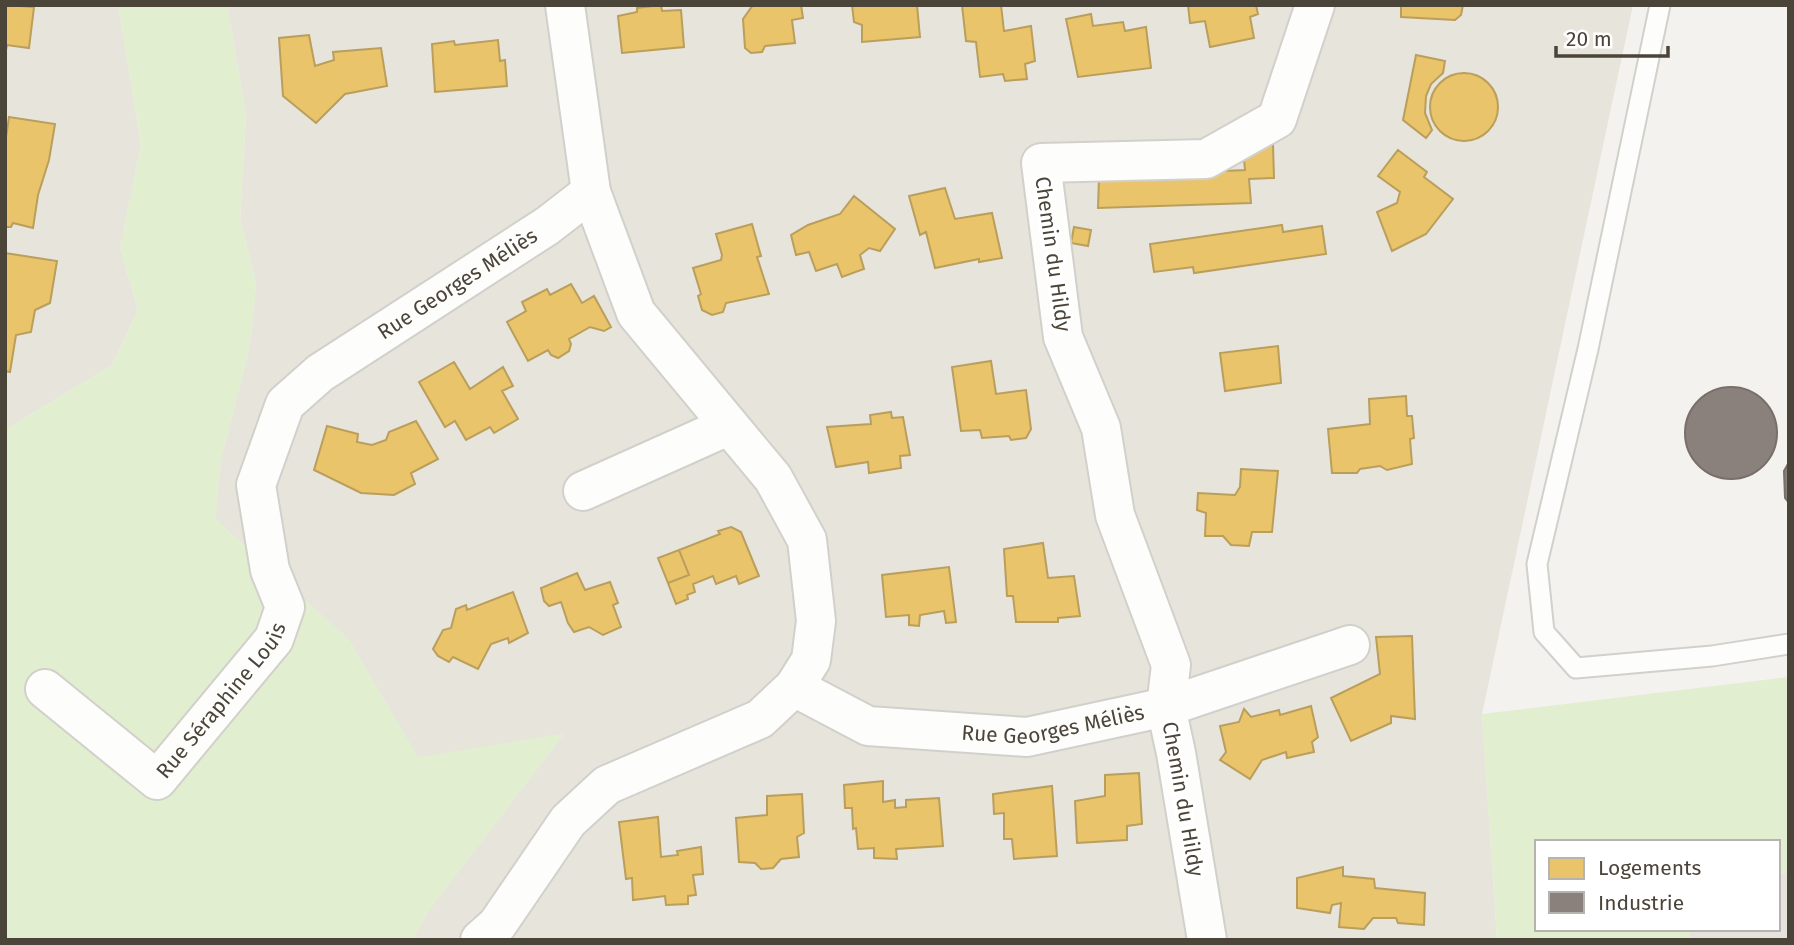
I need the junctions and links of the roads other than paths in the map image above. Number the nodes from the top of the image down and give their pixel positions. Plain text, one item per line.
1 (565, 5) edge
2 (1315, 5) edge
3 (1660, 5) edge
4 (591, 192) junction
5 (320, 373) joint
6 (728, 426) junction
7 (583, 491) dead end
8 (1789, 644) edge
9 (1350, 645) dead end
10 (794, 687) junction
11 (45, 689) dead end
12 (1166, 707) junction
13 (480, 940) edge
14 (1207, 940) edge

1 - 4 street
2 - 12 street, Chemin du Hildy
3 - 8 lane
4 - 5 street, Rue Georges Méliès
4 - 6 street
5 - 11 street, Rue Séraphine Louis
6 - 7 street
6 - 10 street
9 - 12 street, Rue Georges Méliès
10 - 12 street, Rue Georges Méliès
10 - 13 street
12 - 14 street, Chemin du Hildy

